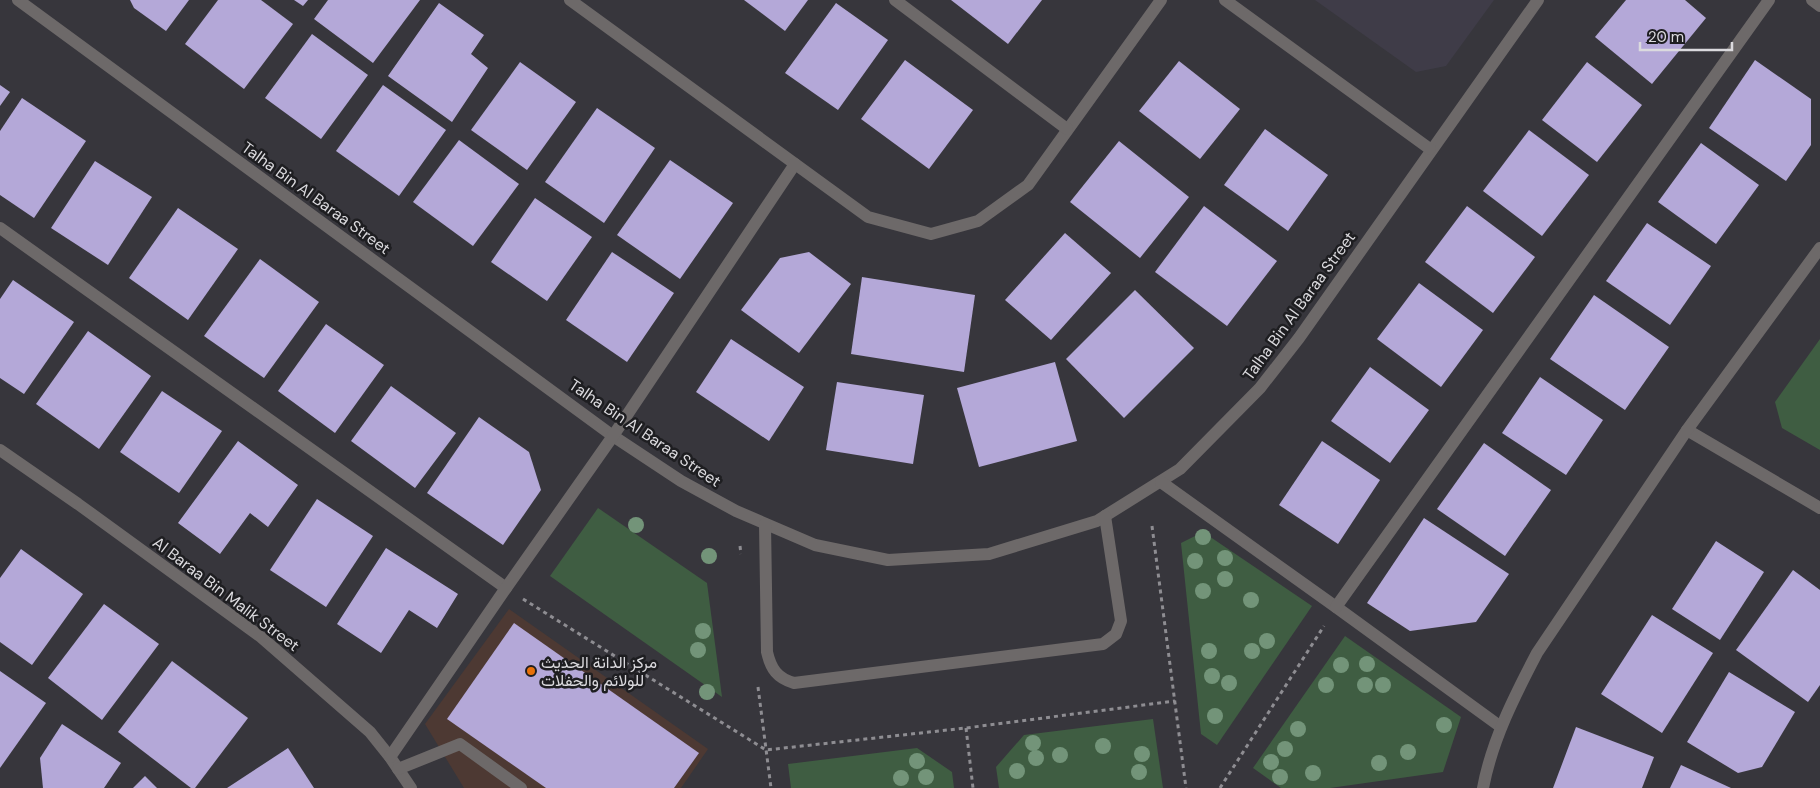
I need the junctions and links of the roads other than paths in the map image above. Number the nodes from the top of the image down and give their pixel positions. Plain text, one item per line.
1 (18, 0) edge
2 (570, 0) edge
3 (895, 0) edge
4 (1161, 0) edge
5 (1225, 0) edge
6 (1538, 0) edge
7 (1769, 0) edge
8 (1812, 0) edge
9 (1820, 6) edge
10 (1067, 129) junction
11 (1430, 150) junction
12 (795, 164) junction
13 (0, 228) edge
14 (1820, 248) edge
15 (1687, 430) junction
16 (613, 436) junction
17 (0, 450) edge
18 (1161, 482) junction
19 (1820, 508) edge
20 (1105, 516) junction
21 (765, 524) junction
22 (506, 588) junction
23 (1336, 607) junction
24 (1501, 727) junction
25 (390, 757) junction
26 (398, 769) junction
27 (411, 788) edge
28 (521, 788) edge
29 (1483, 788) edge

1 - 16 street, Talha Bin Al Baraa Street
2 - 12 street
3 - 10 street
4 - 10 street
5 - 11 street
6 - 11 street, Talha Bin Al Baraa Street
7 - 23 street
8 - 9 street
10 - 12 street
11 - 18 street, Talha Bin Al Baraa Street
12 - 16 street
13 - 22 street
14 - 15 street
15 - 19 street
15 - 24 street
16 - 21 street, Talha Bin Al Baraa Street
16 - 22 street
17 - 25 street, Al Baraa Bin Malik Street
18 - 20 street, Talha Bin Al Baraa Street
18 - 23 street
20 - 21 street, Talha Bin Al Baraa Street
20 - 21 street
22 - 25 street
23 - 24 street
24 - 29 street
25 - 26 street, Al Baraa Bin Malik Street
26 - 27 street, Al Baraa Bin Malik Street
26 - 28 street

